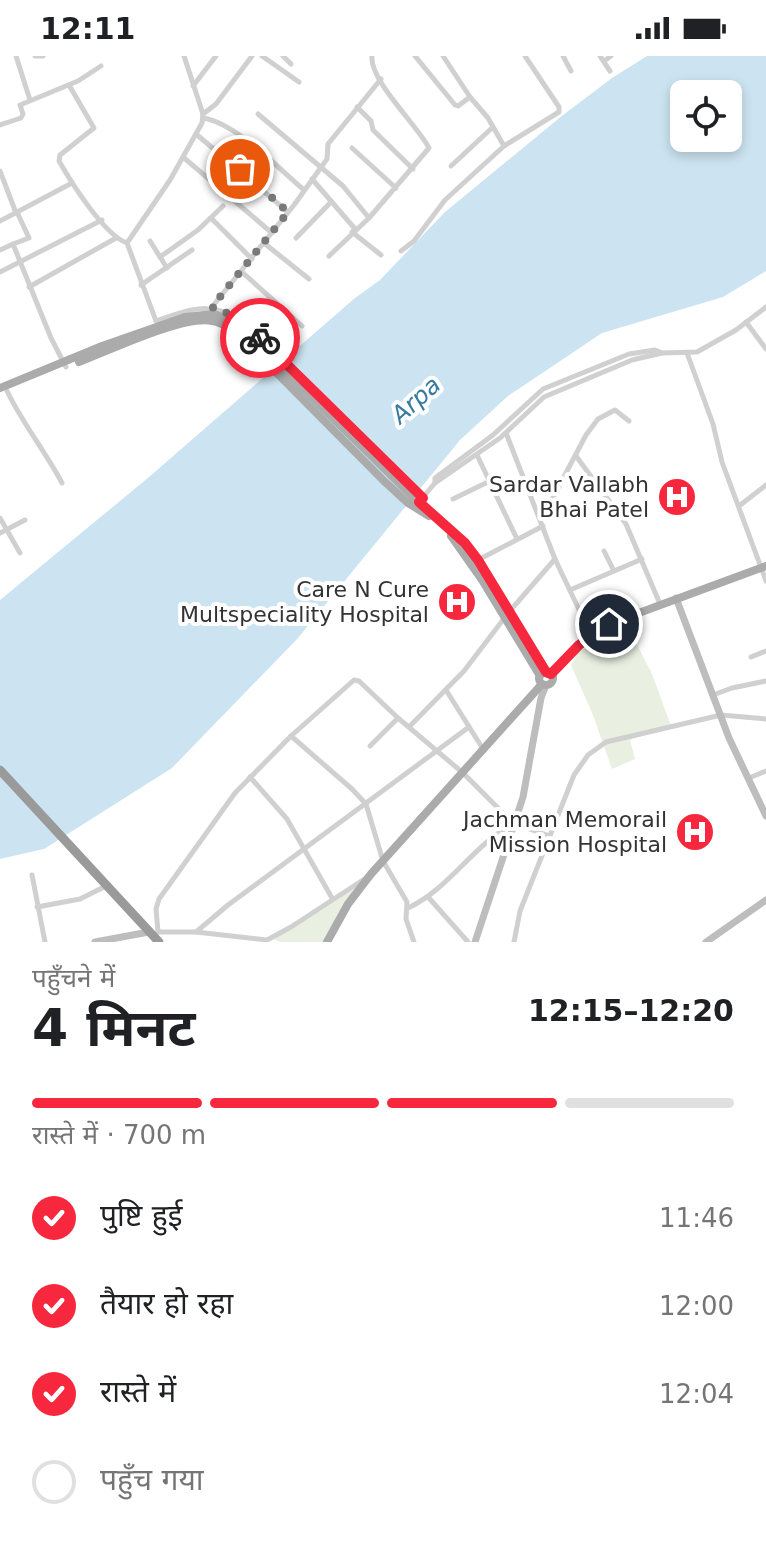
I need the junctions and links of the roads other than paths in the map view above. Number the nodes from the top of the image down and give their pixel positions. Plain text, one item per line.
1 (35, 56) edge
2 (43, 56) edge
3 (184, 56) edge
4 (216, 56) edge
5 (252, 56) edge
6 (262, 56) edge
7 (283, 56) edge
8 (372, 56) edge
9 (415, 56) edge
10 (443, 56) edge
11 (525, 56) edge
12 (563, 56) edge
13 (611, 56) edge
14 (18, 57) edge
15 (602, 59) edge
16 (291, 64) dead end
17 (101, 66) dead end
18 (571, 71) dead end
19 (610, 71) dead end
20 (381, 79) junction
21 (299, 82) dead end
22 (69, 85) junction
23 (193, 86) junction
24 (470, 97) junction
25 (30, 100) junction
26 (357, 107) junction
27 (258, 114) dead end
28 (203, 116) junction
29 (0, 125) edge
30 (493, 127) junction
31 (196, 134) junction
32 (504, 146) junction
33 (352, 148) dead end
34 (183, 157) junction
35 (451, 166) dead end
36 (321, 168) junction
37 (413, 169) junction
38 (0, 171) edge
39 (312, 179) junction
40 (72, 183) junction
41 (396, 188) junction
42 (304, 190) junction
43 (331, 202) junction
44 (223, 206) dead end
45 (17, 212) junction
46 (288, 212) junction
47 (211, 218) junction
48 (369, 218) junction
49 (102, 220) junction
50 (0, 221) edge
51 (354, 231) junction
52 (272, 233) junction
53 (116, 238) junction
54 (296, 238) dead end
55 (150, 241) dead end
56 (264, 243) junction
57 (13, 244) junction
58 (128, 245) junction
59 (0, 250) edge
60 (192, 250) dead end
61 (401, 251) dead end
62 (381, 255) dead end
63 (329, 256) dead end
64 (160, 257) junction
65 (252, 259) junction
66 (21, 262) junction
67 (167, 268) junction
68 (0, 272) edge
69 (242, 272) junction
70 (309, 279) dead end
71 (141, 285) junction
72 (29, 287) junction
73 (212, 307) junction
74 (766, 307) edge
75 (746, 322) junction
76 (158, 326) junction
77 (302, 326) dead end
78 (766, 349) edge
79 (662, 353) junction
80 (687, 353) junction
81 (65, 365) junction
82 (2, 391) edge
83 (629, 421) dead end
84 (506, 433) junction
85 (477, 455) junction
86 (576, 456) junction
87 (490, 481) junction
88 (62, 483) dead end
89 (435, 483) junction
90 (766, 485) edge
91 (453, 499) dead end
92 (416, 500) junction
93 (739, 506) junction
94 (540, 517) junction
95 (0, 518) edge
96 (25, 520) dead end
97 (543, 526) junction
98 (3, 531) edge
99 (517, 539) junction
100 (604, 551) dead end
101 (20, 553) dead end
102 (555, 559) junction
103 (642, 559) junction
104 (478, 560) junction
105 (764, 567) edge
106 (614, 571) junction
107 (766, 581) edge
108 (570, 590) junction
109 (676, 598) junction
110 (660, 604) junction
111 (507, 614) junction
112 (592, 636) junction
113 (766, 651) edge
114 (751, 657) dead end
115 (545, 678) junction
116 (766, 681) edge
117 (446, 690) junction
118 (713, 695) junction
119 (721, 715) junction
120 (398, 718) junction
121 (766, 719) edge
122 (409, 727) junction
123 (469, 727) junction
124 (291, 736) junction
125 (370, 746) dead end
126 (483, 749) junction
127 (438, 751) junction
128 (0, 770) edge
129 (766, 771) edge
130 (463, 773) junction
131 (250, 777) junction
132 (749, 778) junction
133 (366, 804) junction
134 (766, 816) edge
135 (514, 824) junction
136 (550, 836) junction
137 (305, 850) junction
138 (383, 861) junction
139 (371, 874) junction
140 (32, 875) dead end
141 (104, 884) junction
142 (332, 898) junction
143 (429, 898) junction
144 (766, 900) edge
145 (352, 901) junction
146 (37, 907) junction
147 (408, 908) junction
148 (196, 932) junction
149 (155, 935) edge
150 (265, 941) edge
151 (45, 942) edge
152 (95, 942) edge
153 (327, 942) edge
154 (333, 942) edge
155 (414, 942) edge
156 (468, 942) edge
157 (475, 942) edge
158 (514, 942) edge
159 (706, 942) edge

1 - 2 street
3 - 23 street
4 - 23 street
5 - 28 street
6 - 21 street
7 - 16 street
8 - 20 street
9 - 24 street
10 - 24 street
11 - 32 street
12 - 18 street
13 - 15 street
14 - 25 street
15 - 19 street
17 - 22 street
20 - 26 street
20 - 37 street
22 - 25 street
22 - 40 street
23 - 28 street
24 - 30 street
25 - 29 street
26 - 36 street
26 - 37 street
27 - 36 street
28 - 31 street
28 - 42 street
30 - 32 street
30 - 35 street
31 - 34 street
31 - 46 street
32 - 61 street
33 - 41 street
34 - 52 street
34 - 58 street
36 - 39 street
36 - 48 street
37 - 41 street
38 - 45 street
39 - 42 street
39 - 43 street
40 - 45 street
40 - 49 street
41 - 48 street
42 - 46 street
43 - 51 street
43 - 54 street
44 - 47 street
45 - 50 street
45 - 57 street
46 - 52 street
47 - 64 street
47 - 65 street
48 - 51 street
49 - 53 street
49 - 66 street
51 - 62 street
51 - 63 street
52 - 56 street
53 - 58 street
53 - 72 street
55 - 64 street
56 - 65 street
56 - 70 street
57 - 59 street
57 - 66 street
58 - 71 street
60 - 67 street
64 - 67 street
65 - 69 street
66 - 68 street
66 - 72 street
67 - 71 street
69 - 73 street
69 - 77 street
71 - 76 street
72 - 81 street
73 - 76 street
73 - 92 street
74 - 75 street
75 - 78 street
75 - 80 street
76 - 81 main road
76 - 92 main road
79 - 80 street
79 - 84 street
79 - 89 street
80 - 93 street
81 - 82 main road
82 - 88 street
83 - 86 street
84 - 85 street
84 - 94 street
85 - 87 street
85 - 89 street
86 - 94 street
86 - 103 street
87 - 91 street
87 - 99 street
89 - 92 street
90 - 93 street
92 - 104 main road
92 - 111 main road
93 - 105 street
94 - 97 street
95 - 98 street
96 - 98 street
97 - 99 street
97 - 102 street
98 - 101 street
99 - 104 street
100 - 106 street
102 - 108 street
102 - 111 street
103 - 106 street
103 - 110 street
104 - 111 main road
105 - 107 street
105 - 109 main road
106 - 108 street
108 - 112 street
109 - 110 main road
109 - 118 street
110 - 112 main road
111 - 115 main road
111 - 117 street
112 - 115 main road
113 - 114 street
115 - 126 main road
115 - 135 street
116 - 118 street
117 - 122 street
117 - 123 street
118 - 119 street
119 - 121 street
119 - 132 street
119 - 136 street
120 - 122 street
120 - 124 street
120 - 125 street
122 - 127 street
123 - 126 street
123 - 127 street
124 - 131 street
124 - 133 street
126 - 130 main road
127 - 130 street
127 - 133 street
128 - 141 highway
129 - 132 street
130 - 135 street
130 - 138 main road
131 - 137 street
131 - 149 street
132 - 134 street
133 - 137 street
133 - 138 street
135 - 136 street
135 - 143 street
135 - 157 street
136 - 158 street
137 - 142 street
137 - 148 street
138 - 139 main road
138 - 147 street
139 - 142 street
139 - 145 main road
140 - 146 street
141 - 146 street
141 - 149 highway
142 - 150 street
143 - 147 street
143 - 156 street
144 - 159 street
145 - 153 main road
145 - 154 main road
146 - 151 street
147 - 155 street
148 - 149 street
148 - 150 street
149 - 152 street

